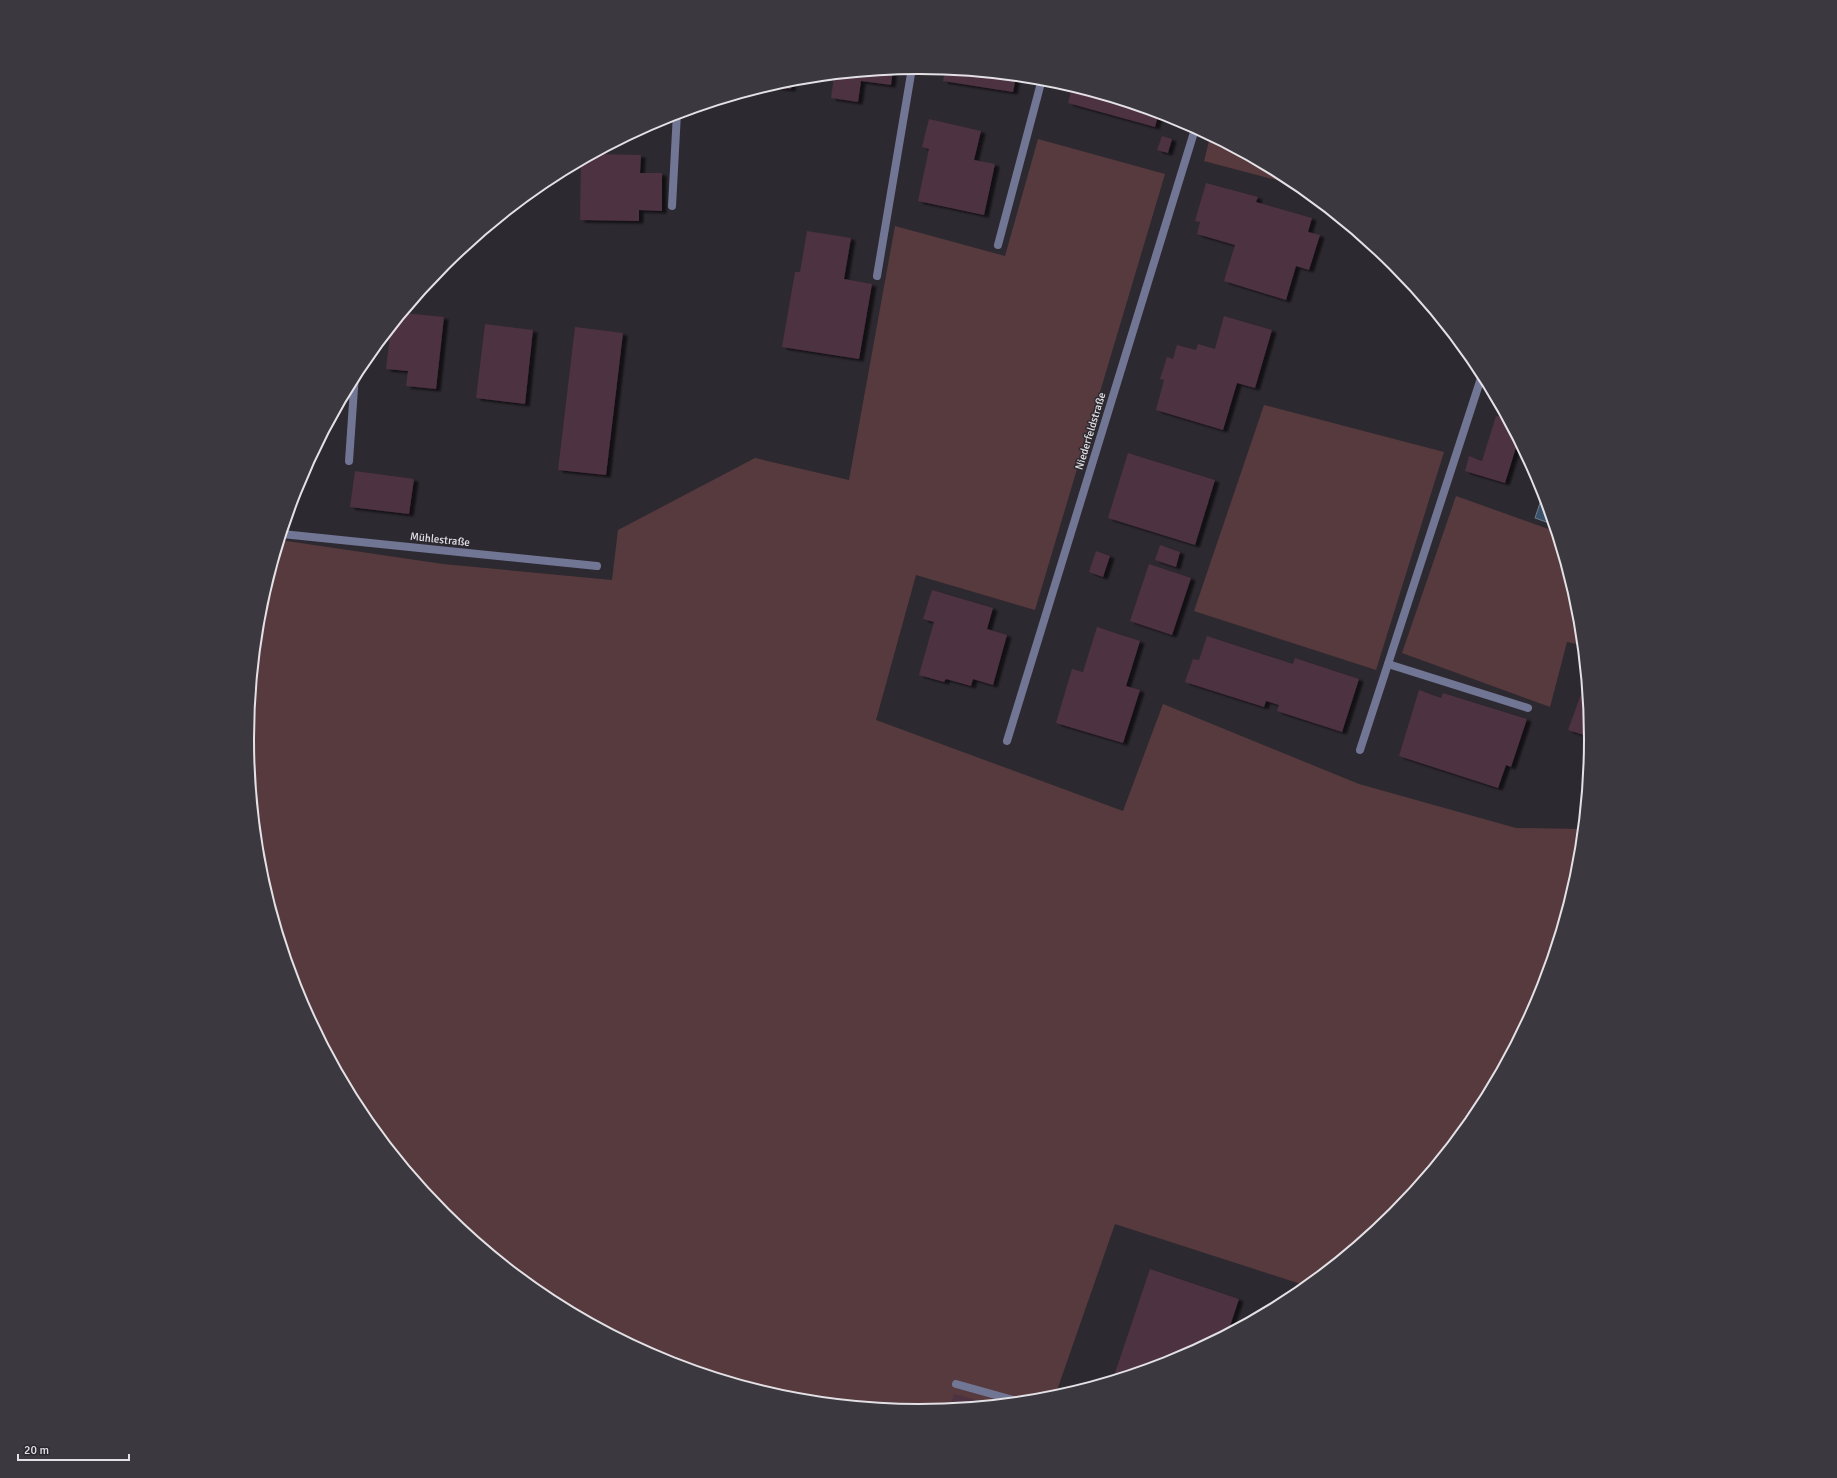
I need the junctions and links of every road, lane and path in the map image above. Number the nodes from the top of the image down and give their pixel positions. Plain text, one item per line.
1 (911, 74) edge
2 (1040, 86) edge
3 (677, 120) edge
4 (1193, 134) edge
5 (672, 206) dead end
6 (998, 246) dead end
7 (877, 276) dead end
8 (1479, 383) edge
9 (354, 389) edge
10 (349, 462) dead end
11 (286, 534) edge
12 (597, 566) dead end
13 (1388, 664) junction
14 (1528, 708) dead end
15 (1007, 741) dead end
16 (1360, 750) dead end
17 (956, 1384) dead end
18 (1006, 1398) edge

1 - 7 street
2 - 6 street
3 - 5 street
4 - 15 street, Niederfeldstraße
8 - 13 street
9 - 10 street
11 - 12 street, Mühlestraße
13 - 14 street
13 - 16 street
17 - 18 street

